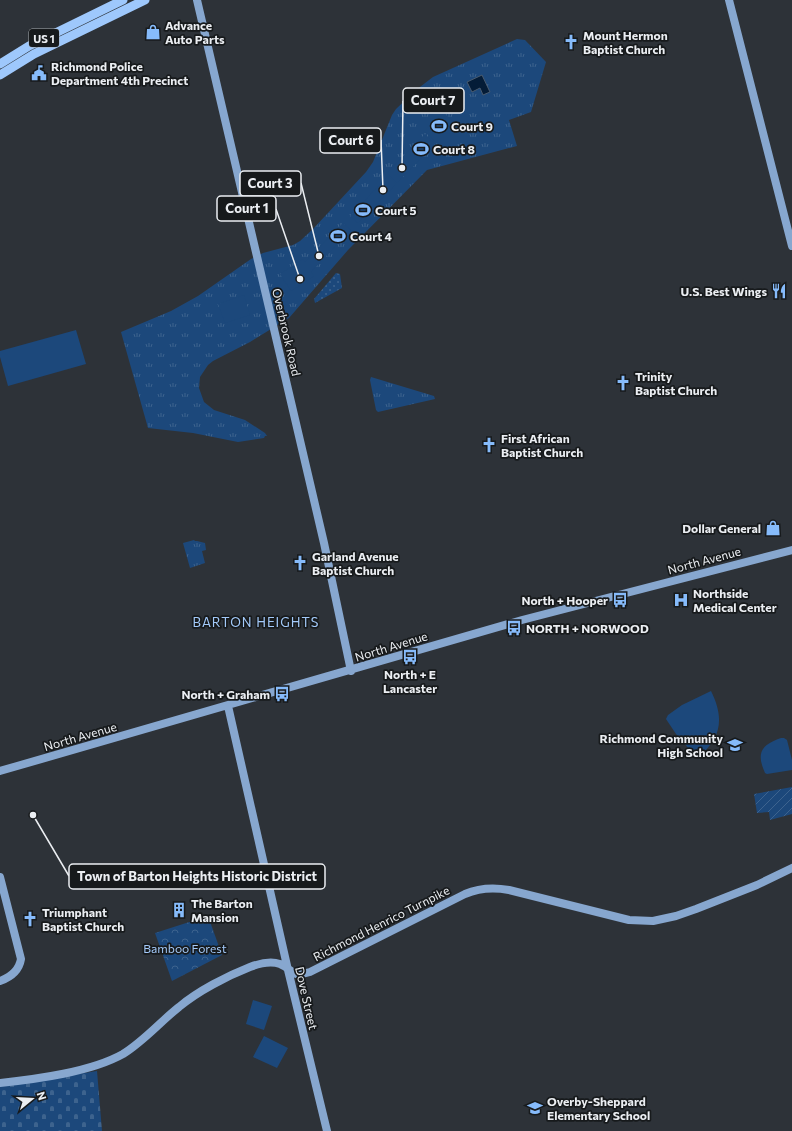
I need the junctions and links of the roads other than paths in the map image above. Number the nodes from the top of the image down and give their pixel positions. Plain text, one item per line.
1 (123, 0) edge
2 (145, 0) edge
3 (197, 0) edge
4 (729, 0) edge
5 (0, 64) edge
6 (0, 75) edge
7 (792, 246) edge
8 (792, 550) edge
9 (351, 671) junction
10 (228, 706) junction
11 (0, 772) edge
12 (792, 868) edge
13 (0, 877) edge
14 (288, 970) junction
15 (0, 981) edge
16 (0, 1083) edge
17 (327, 1131) edge

1 - 5 main road, US 1
2 - 6 main road, US 1
3 - 9 street, Overbrook Road
4 - 7 street
8 - 9 street, North Avenue
9 - 10 street, North Avenue
10 - 11 street, North Avenue
10 - 14 street, Dove Street
12 - 14 street, Richmond Henrico Turnpike
13 - 15 street
14 - 16 street, Richmond Henrico Turnpike
14 - 17 street, Dove Street

